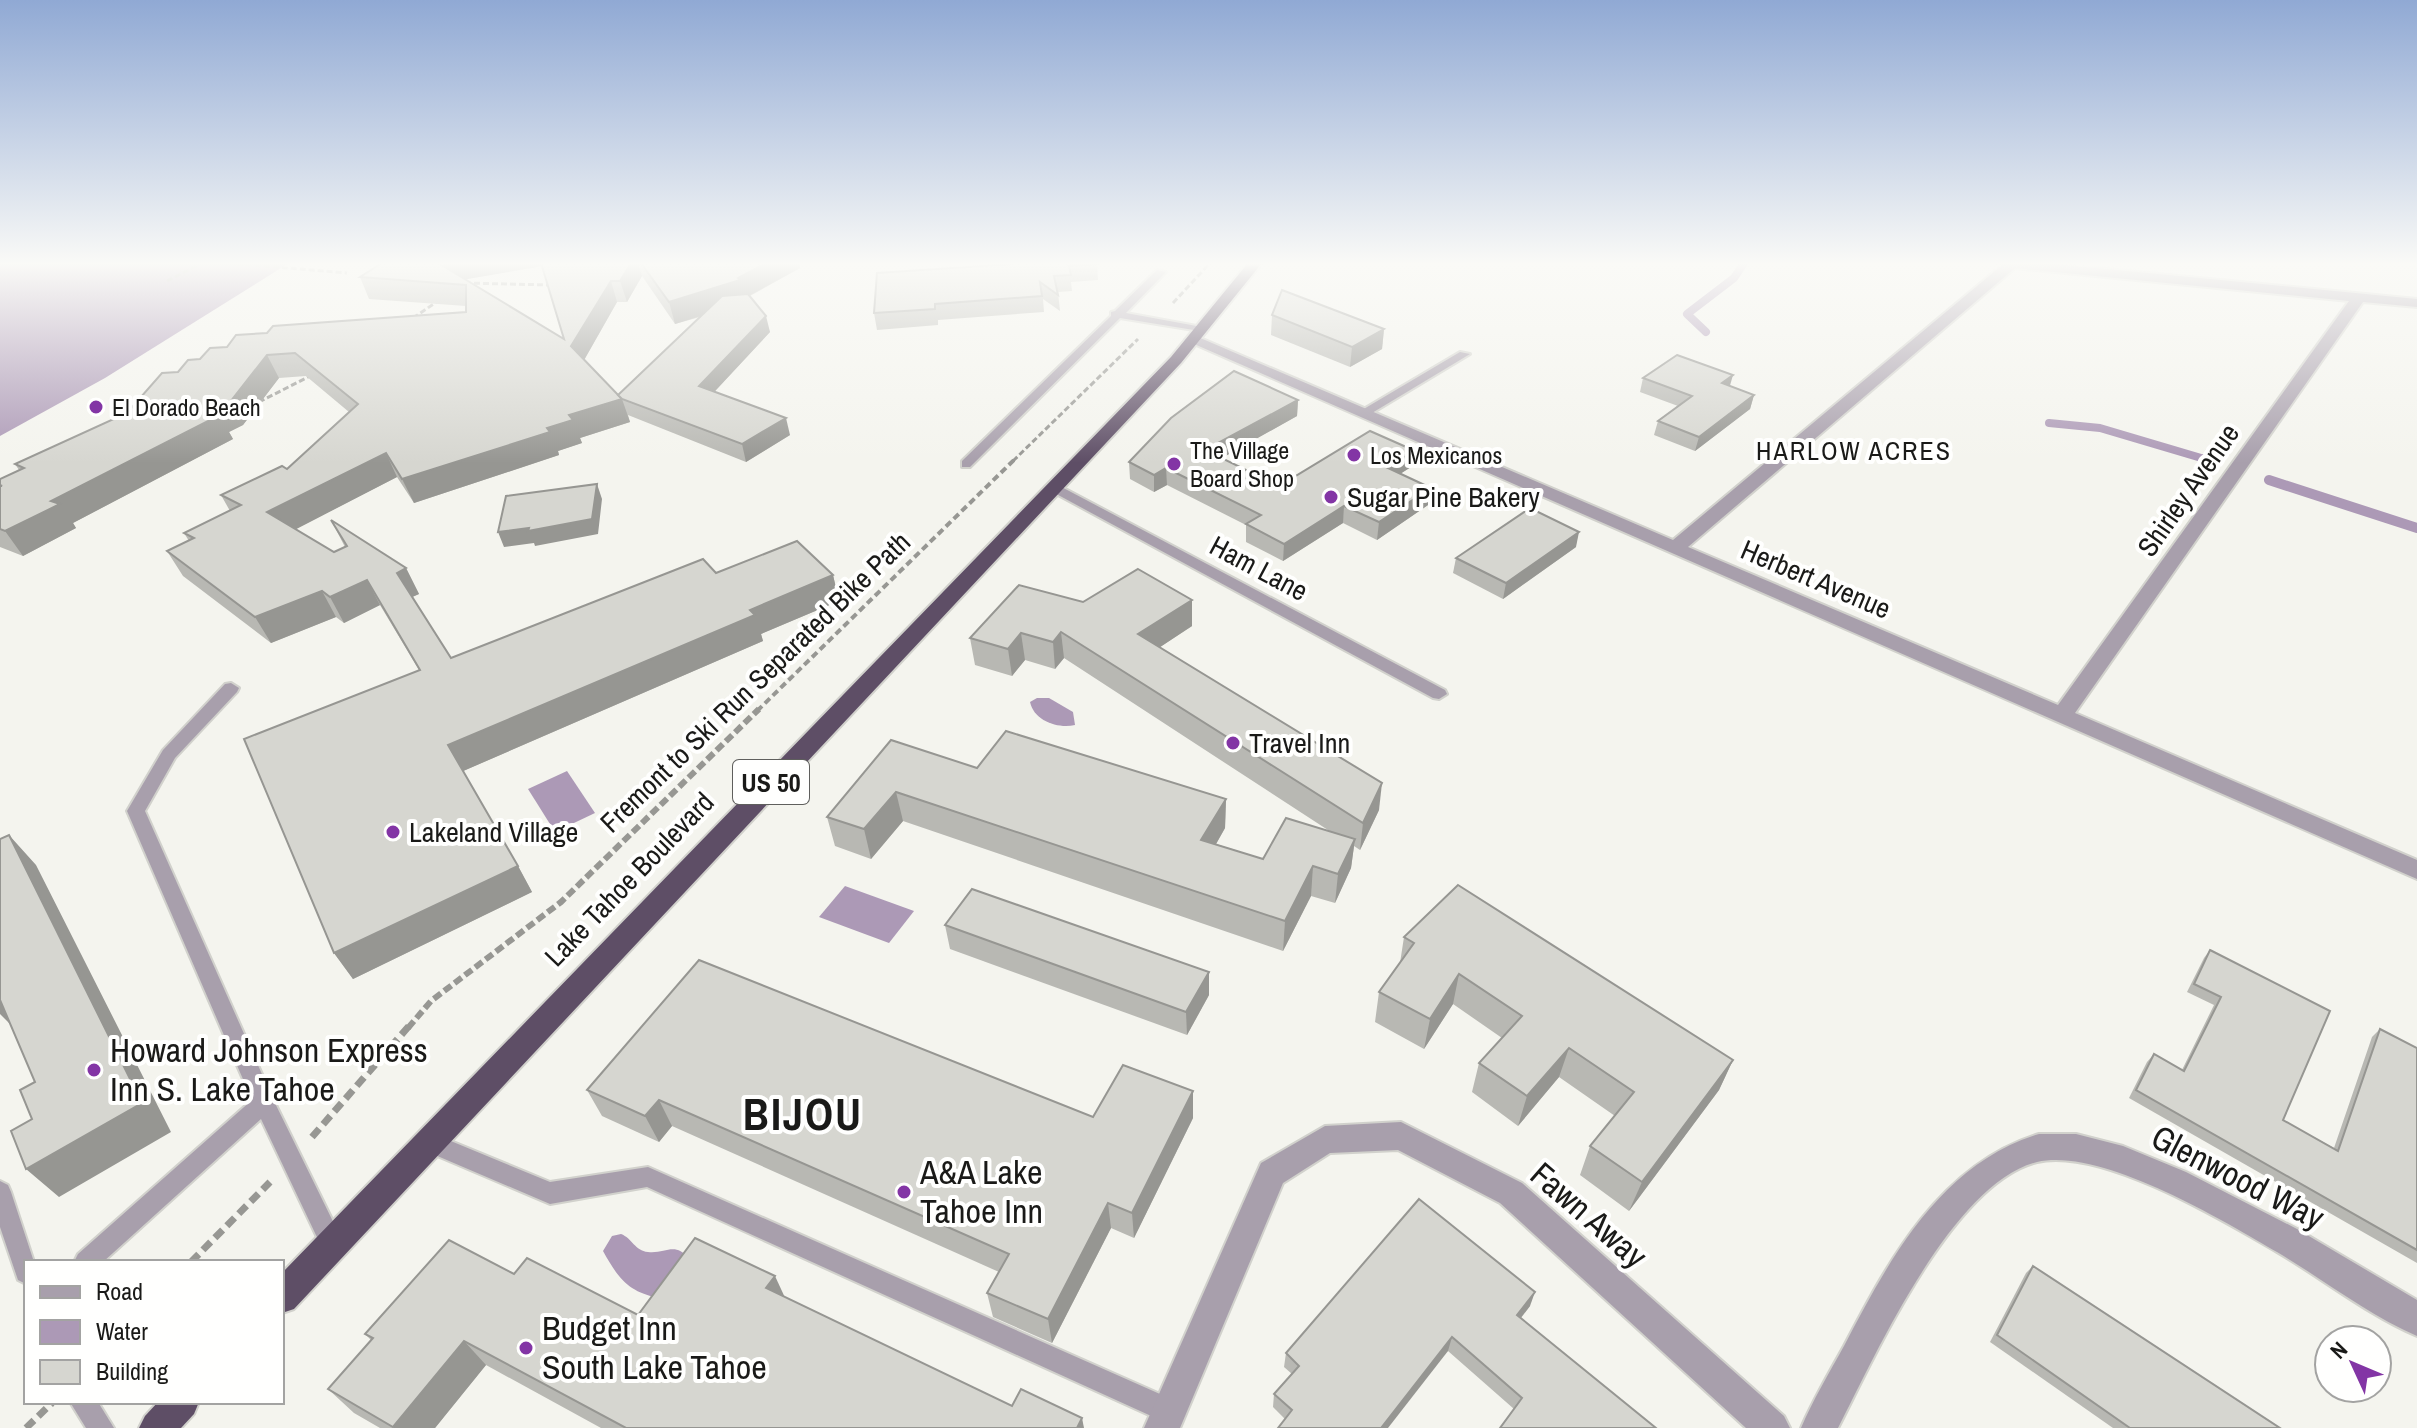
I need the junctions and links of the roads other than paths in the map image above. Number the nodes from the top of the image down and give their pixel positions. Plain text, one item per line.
1 (1099, 330) edge
2 (1182, 330) edge
3 (1202, 330) edge
4 (1934, 330) edge
5 (2336, 330) edge
6 (1198, 335) junction
7 (1464, 354) dead end
8 (1363, 413) junction
9 (966, 464) dead end
10 (1054, 487) junction
11 (1674, 549) junction
12 (231, 688) dead end
13 (1439, 694) dead end
14 (2063, 714) junction
15 (2417, 870) edge
16 (264, 1103) junction
17 (429, 1142) junction
18 (0, 1192) edge
19 (332, 1244) junction
20 (88, 1260) edge
21 (24, 1266) edge
22 (284, 1295) edge
23 (2417, 1319) edge
24 (84, 1404) edge
25 (180, 1404) edge
26 (1166, 1420) edge
27 (101, 1428) edge
28 (157, 1428) edge
29 (1772, 1428) edge
30 (1819, 1428) edge

1 - 9 lane
2 - 6 lane
3 - 6 highway, Lake Tahoe Boulevard / US 50
4 - 11 street
5 - 14 street, Shirley Avenue
6 - 8 street, Herbert Avenue
6 - 10 highway, Lake Tahoe Boulevard / US 50
7 - 8 lane
8 - 11 street, Herbert Avenue
10 - 13 lane, Ham Lane
10 - 17 highway, Lake Tahoe Boulevard / US 50
11 - 14 street, Herbert Avenue
12 - 16 lane
14 - 15 street, Herbert Avenue
16 - 19 lane
16 - 20 lane
17 - 19 highway, Lake Tahoe Boulevard / US 50
17 - 26 lane
18 - 21 lane
19 - 22 highway, Lake Tahoe Boulevard / US 50
23 - 30 street, Glenwood Way
24 - 27 lane
25 - 28 highway
26 - 29 street, Fawn Away

